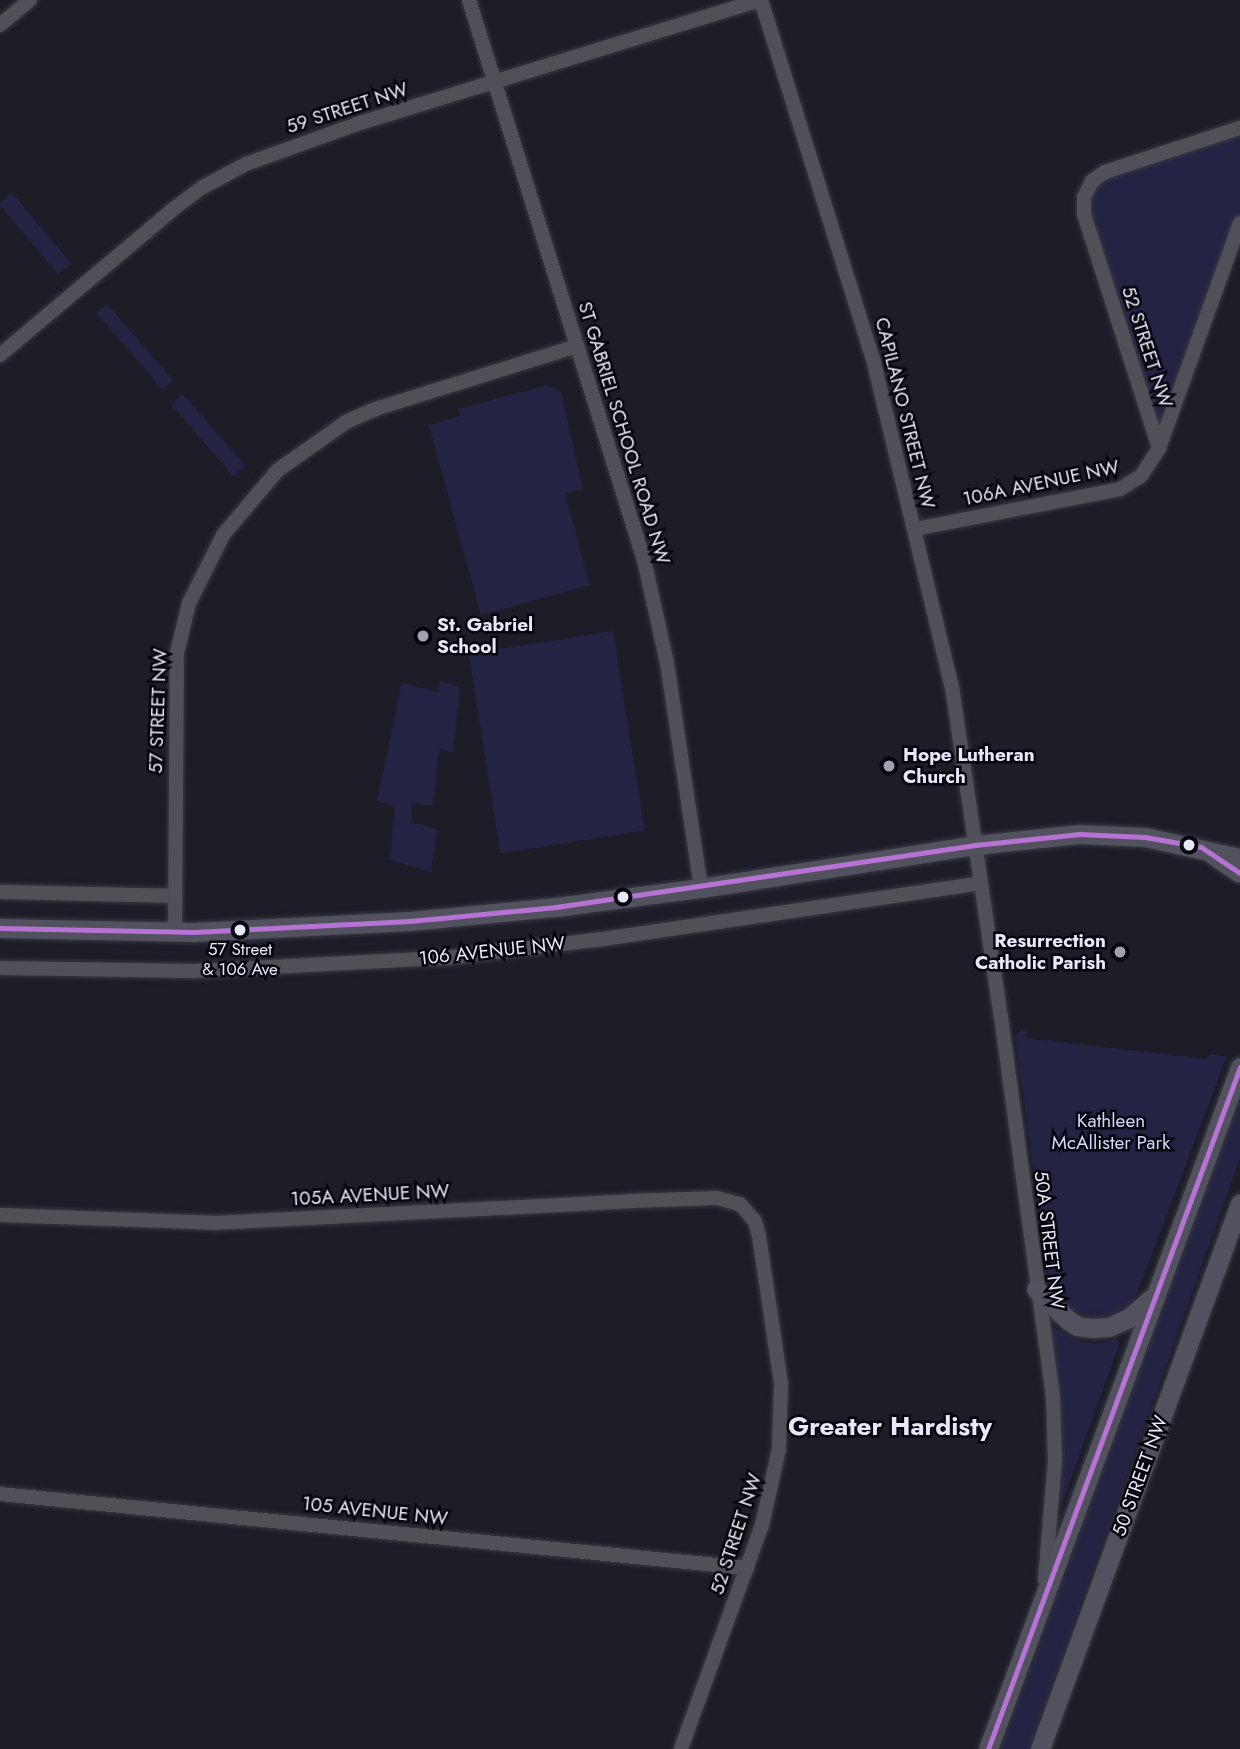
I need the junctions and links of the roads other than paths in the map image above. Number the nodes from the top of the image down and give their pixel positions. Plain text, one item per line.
1 (30, 0) edge
2 (469, 0) edge
3 (761, 0) edge
4 (0, 25) edge
5 (494, 81) junction
6 (1240, 128) edge
7 (1240, 223) edge
8 (577, 346) junction
9 (0, 355) edge
10 (1159, 448) junction
11 (915, 529) junction
12 (975, 845) junction
13 (1201, 847) junction
14 (1240, 858) edge
15 (1240, 873) edge
16 (980, 883) junction
17 (701, 888) junction
18 (0, 892) edge
19 (174, 897) junction
20 (0, 928) edge
21 (175, 932) junction
22 (0, 968) edge
23 (1240, 1067) edge
24 (1240, 1203) edge
25 (740, 1204) joint
26 (0, 1215) edge
27 (1037, 1289) junction
28 (1154, 1296) junction
29 (0, 1494) edge
30 (747, 1568) junction
31 (1043, 1599) junction
32 (681, 1749) edge
33 (988, 1749) edge
34 (1040, 1749) edge

1 - 4 street
2 - 5 street, ST GABRIEL SCHOOL ROAD NW
3 - 5 street, 59 STREET NW
3 - 11 street, CAPILANO STREET NW
5 - 8 street, ST GABRIEL SCHOOL ROAD NW
5 - 9 street, 59 STREET NW
6 - 10 street, 52 STREET NW
7 - 10 street, 52 STREET NW
8 - 17 street, ST GABRIEL SCHOOL ROAD NW
8 - 19 street, 57 STREET NW
10 - 11 street, 106A AVENUE NW
11 - 12 street, CAPILANO STREET NW
12 - 13 main road, 106 AVENUE NW
12 - 16 street, 50A STREET NW
12 - 17 main road, 106 AVENUE NW
13 - 14 main road, 106 AVENUE NW
13 - 15 main road
16 - 22 street, 106 AVENUE NW
16 - 27 street, 50A STREET NW
17 - 21 main road, 106 AVENUE NW
18 - 19 street
19 - 21 street, 57 STREET NW
20 - 21 main road, 106 AVENUE NW
23 - 28 main road
24 - 34 main road, 50 STREET NW
25 - 26 street, 105A AVENUE NW
25 - 30 street, 52 STREET NW
27 - 28 main road
27 - 31 street, 50A STREET NW
28 - 31 main road
29 - 30 street, 105 AVENUE NW
30 - 32 street, 52 STREET NW
31 - 33 main road

